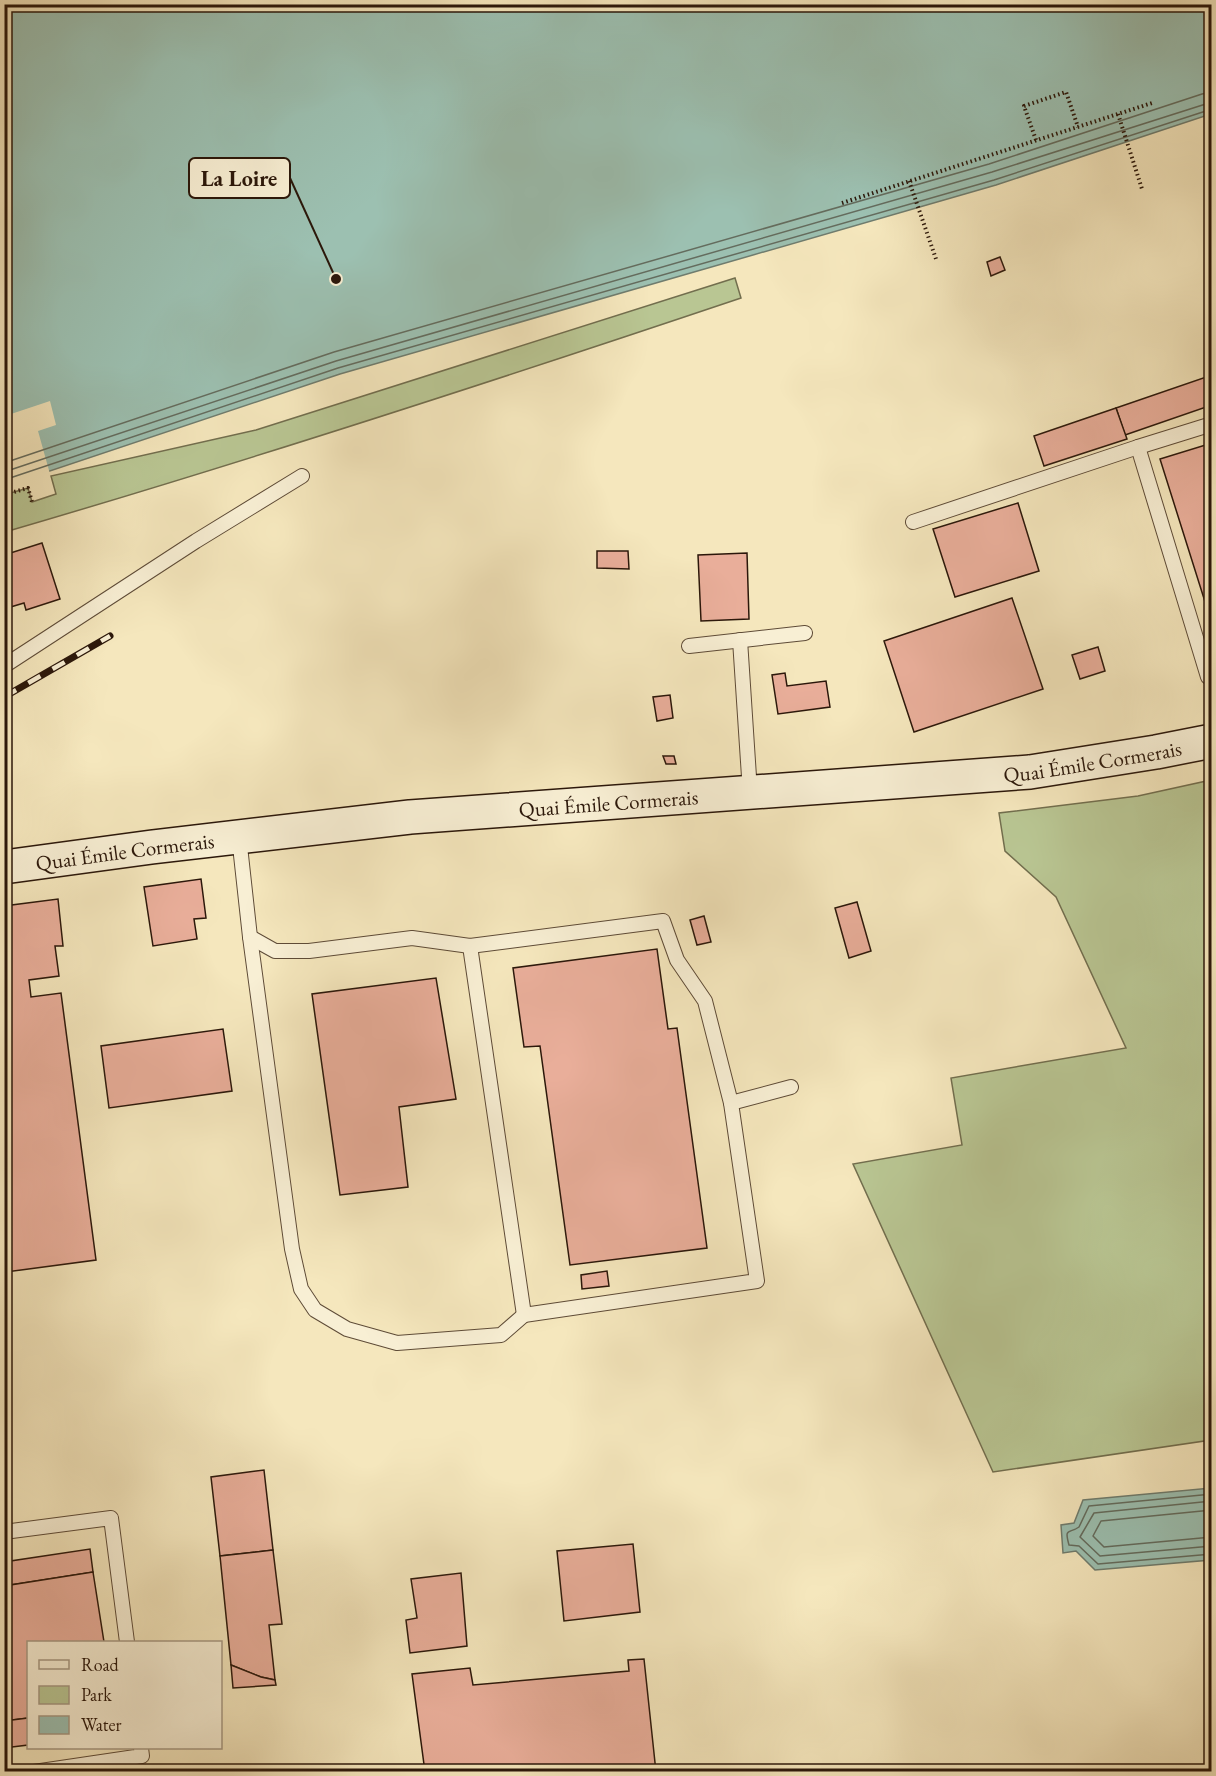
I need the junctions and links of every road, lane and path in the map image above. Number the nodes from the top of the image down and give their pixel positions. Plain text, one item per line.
1 (1152, 103) dead end
2 (1118, 114) junction
3 (1078, 127) junction
4 (1036, 140) junction
5 (909, 181) junction
6 (1142, 189) dead end
7 (842, 202) dead end
8 (936, 259) dead end
9 (1212, 424) edge
10 (1138, 447) junction
11 (302, 476) dead end
12 (4, 484) edge
13 (32, 502) dead end
14 (913, 522) dead end
15 (805, 633) dead end
16 (740, 640) junction
17 (689, 646) dead end
18 (4, 666) edge
19 (1212, 676) edge
20 (1212, 741) edge
21 (750, 792) junction
22 (238, 837) junction
23 (4, 867) edge
24 (250, 938) junction
25 (470, 946) junction
26 (791, 1087) dead end
27 (731, 1103) junction
28 (524, 1315) junction
29 (4, 1532) edge
30 (127, 1641) edge
31 (141, 1749) edge
32 (34, 1772) edge

1 - 2 path
2 - 3 path
2 - 6 path
3 - 4 path
3 - 4 path
4 - 5 path
5 - 7 path
5 - 8 path
9 - 10 lane
10 - 14 lane
10 - 19 lane
11 - 18 lane
12 - 13 path
15 - 16 lane
16 - 17 lane
16 - 21 lane
20 - 21 main road, Quai Émile Cormerais
21 - 22 main road, Quai Émile Cormerais
22 - 23 main road, Quai Émile Cormerais
22 - 24 lane
24 - 25 lane
24 - 28 lane
25 - 27 lane
25 - 28 lane
26 - 27 lane
27 - 28 lane
29 - 30 lane
31 - 32 lane

